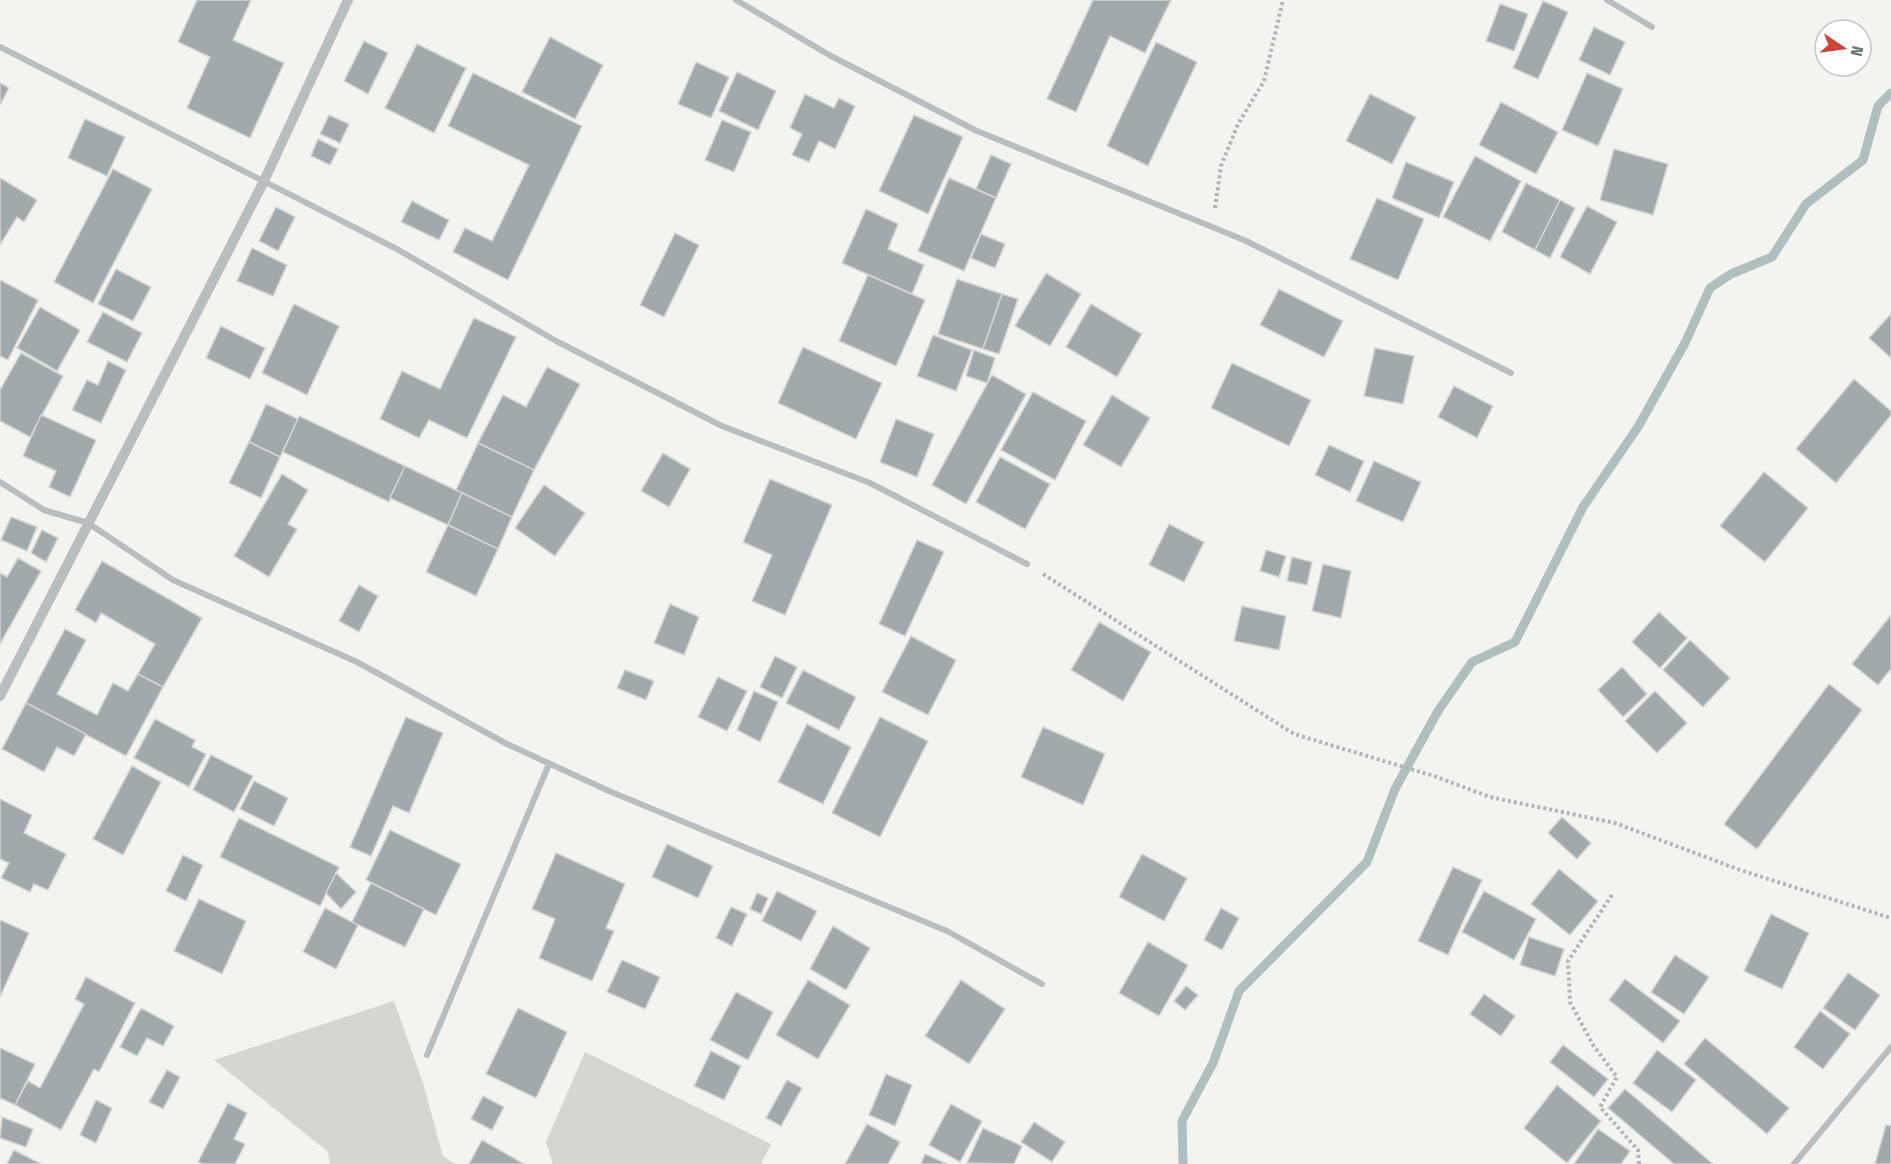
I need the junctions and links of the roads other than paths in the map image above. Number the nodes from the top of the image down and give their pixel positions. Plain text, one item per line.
1 (348, 0) edge
2 (736, 0) edge
3 (1607, 0) edge
4 (1652, 27) dead end
5 (0, 47) edge
6 (263, 183) junction
7 (1511, 373) dead end
8 (0, 482) edge
9 (88, 523) junction
10 (1028, 564) road end
11 (0, 696) edge
12 (549, 764) junction
13 (1042, 984) dead end
14 (1891, 1047) edge
15 (427, 1055) dead end
16 (1794, 1164) edge

1 - 6 street
2 - 7 street
3 - 4 street
5 - 6 street
6 - 9 street
6 - 10 street
8 - 9 street
9 - 11 street
9 - 12 street
12 - 13 street
12 - 15 street
14 - 16 street

